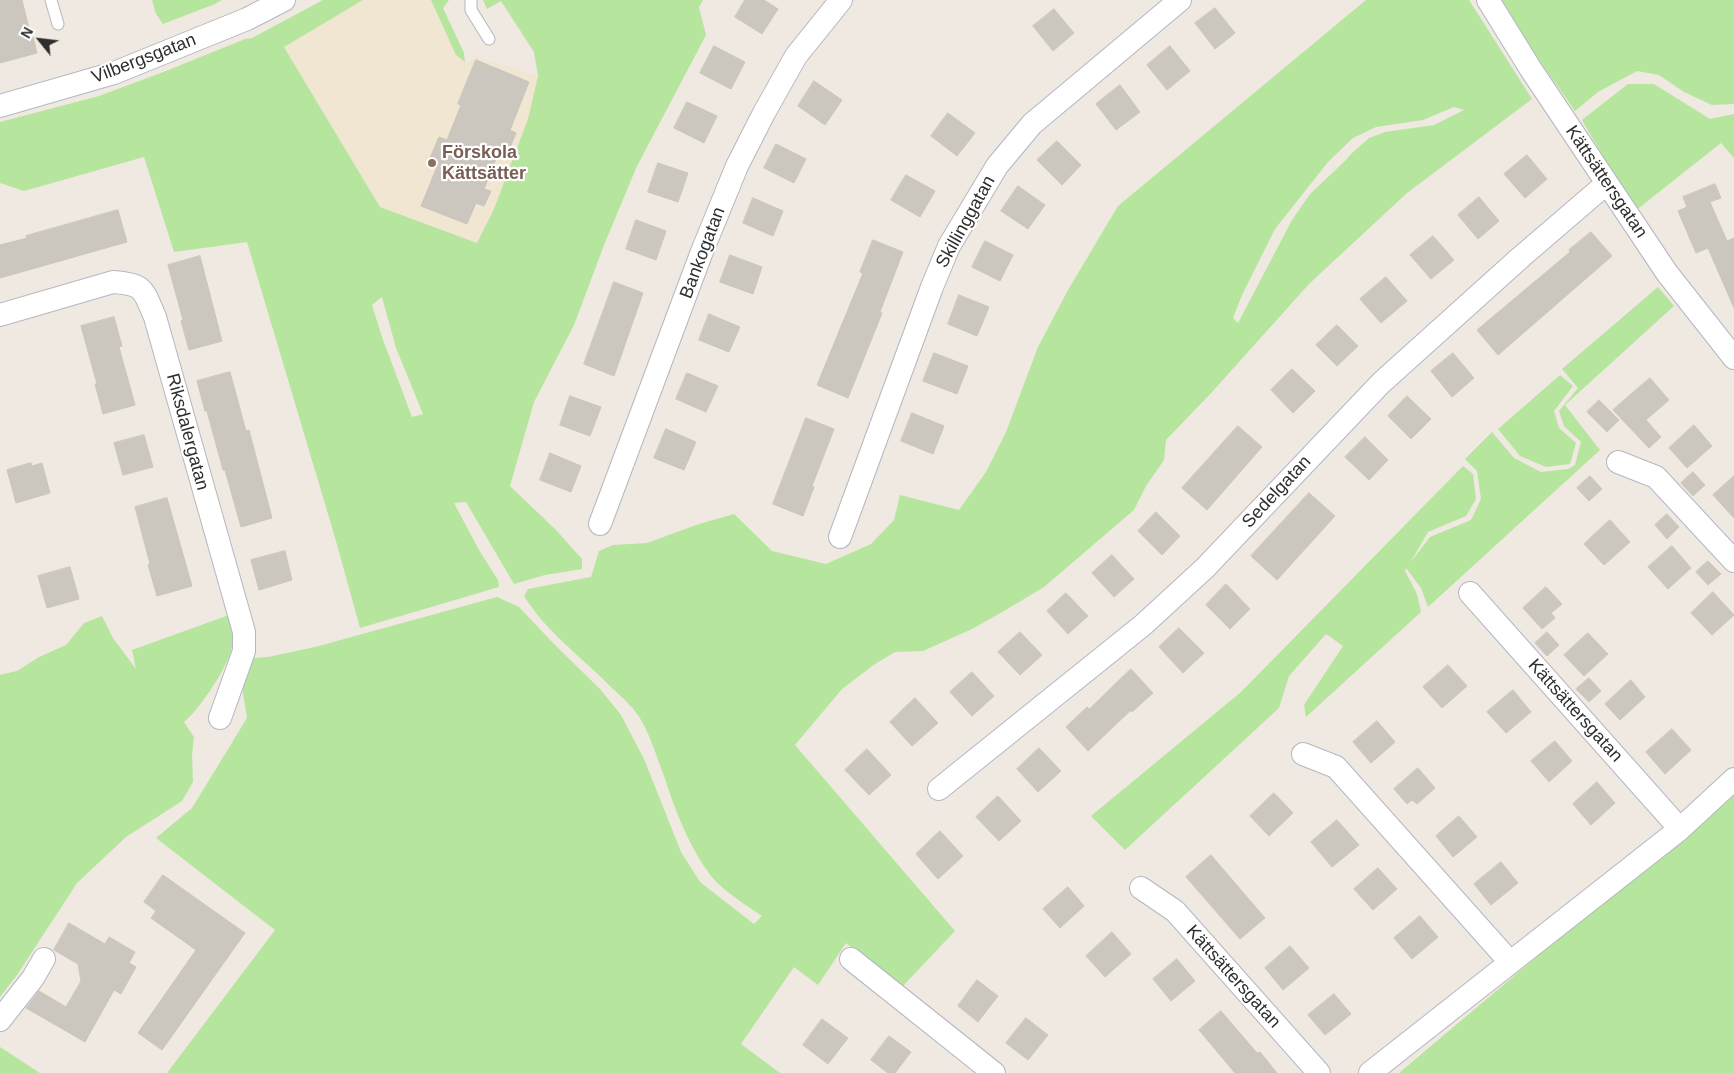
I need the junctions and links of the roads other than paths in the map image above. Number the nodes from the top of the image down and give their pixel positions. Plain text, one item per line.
1 (51, 0) edge
2 (284, 0) edge
3 (471, 0) edge
4 (841, 0) edge
5 (1180, 0) edge
6 (1488, 0) edge
7 (58, 24) dead end
8 (489, 40) dead end
9 (0, 106) edge
10 (1606, 184) junction
11 (0, 315) edge
12 (1734, 358) edge
13 (1618, 462) dead end
14 (600, 524) dead end
15 (840, 537) dead end
16 (1734, 561) edge
17 (1470, 593) dead end
18 (220, 718) dead end
19 (1303, 754) dead end
20 (1734, 779) edge
21 (939, 789) dead end
22 (1680, 828) junction
23 (1140, 888) dead end
24 (44, 959) dead end
25 (850, 959) dead end
26 (1510, 962) junction
27 (0, 1020) edge
28 (994, 1073) edge
29 (1319, 1073) edge
30 (1370, 1073) edge

1 - 7 lane
2 - 9 street, Vilbergsgatan
3 - 8 lane
4 - 14 street, Bankogatan
5 - 15 street, Skillinggatan
6 - 10 street, Kättsättersgatan
10 - 12 street, Kättsättersgatan
10 - 21 street, Sedelgatan
11 - 18 street, Riksdalergatan
13 - 16 street
17 - 22 street, Kättsättersgatan
19 - 26 street
20 - 22 street
22 - 26 street
23 - 29 street, Kättsättersgatan
24 - 27 street
25 - 28 street
26 - 30 street

